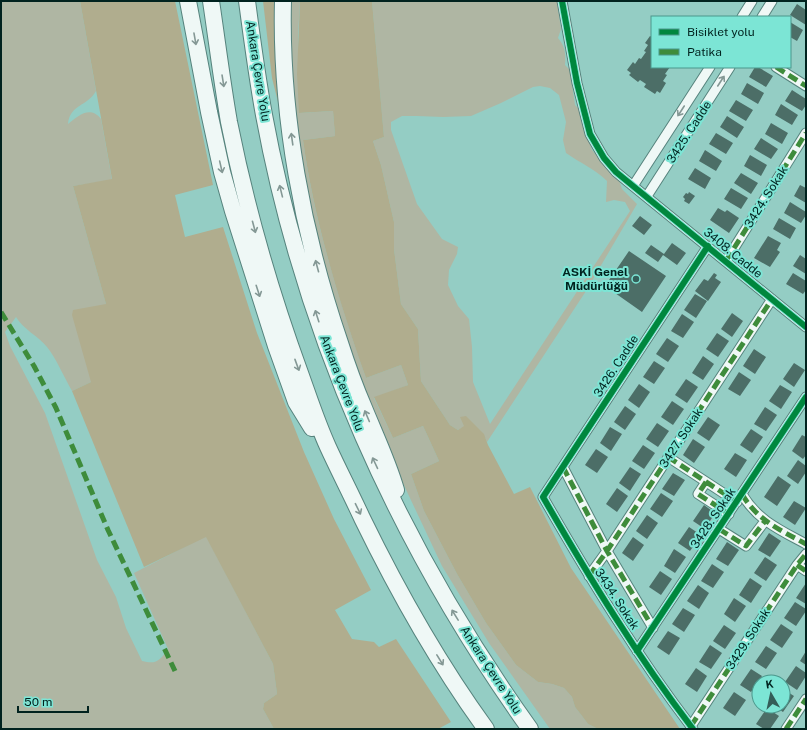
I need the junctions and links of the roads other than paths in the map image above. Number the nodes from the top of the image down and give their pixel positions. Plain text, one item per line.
1 (188, 1) edge
2 (211, 1) edge
3 (247, 1) edge
4 (283, 1) edge
5 (562, 1) edge
6 (752, 1) edge
7 (772, 1) edge
8 (743, 16) edge
9 (763, 16) edge
10 (709, 68) edge
11 (729, 68) edge
12 (778, 68) edge
13 (806, 86) edge
14 (806, 133) edge
15 (633, 186) junction
16 (647, 196) junction
17 (708, 246) junction
18 (726, 261) junction
19 (772, 299) junction
20 (805, 323) edge
21 (806, 397) edge
22 (668, 457) junction
23 (563, 467) junction
24 (341, 474) junction
25 (706, 482) junction
26 (742, 494) junction
27 (543, 497) joint
28 (737, 502) junction
29 (729, 514) junction
30 (765, 521) junction
31 (719, 529) junction
32 (408, 532) junction
33 (806, 544) edge
34 (607, 551) junction
35 (806, 554) edge
36 (796, 565) junction
37 (806, 571) edge
38 (589, 576) junction
39 (653, 628) junction
40 (638, 651) junction
41 (806, 699) edge
42 (692, 727) edge
43 (486, 729) edge
44 (530, 729) edge
45 (786, 729) edge

1 -> 24 highway
2 -> 24 highway
32 -> 3 highway, Ankara Çevre Yolu
32 -> 4 highway
5 - 15 street, 3408. Cadde
6 - 8 street
7 - 9 street
10 -> 15 street, 3425. Cadde
16 -> 11 street, 3425. Cadde
12 - 13 street
14 - 18 street, 3424. Sokak
15 - 16 street, 3408. Cadde
16 - 17 street, 3408. Cadde
17 - 18 street, 3408. Cadde
17 - 23 street, 3426. Cadde
18 - 19 street, 3408. Cadde
19 - 20 street, 3408. Cadde
19 - 22 street, 3427. Sokak
21 - 26 street, 3428. Sokak
22 - 25 street
22 - 34 street, 3427. Sokak
23 - 27 street, 3426. Cadde
23 - 34 street
24 -> 43 highway
25 - 28 street
25 - 29 street
26 - 28 street, 3428. Sokak
26 - 30 street
27 - 38 street, 3434. Sokak
28 - 29 street, 3428. Sokak
29 - 31 street, 3428. Sokak
30 - 31 street
30 - 33 street
31 - 39 street, 3428. Sokak
44 -> 32 highway, Ankara Çevre Yolu
34 - 38 street, 3427. Sokak
34 - 39 street
35 - 36 street, 3429. Sokak
36 - 37 street
36 - 42 street, 3429. Sokak
38 - 40 street, 3434. Sokak
39 - 40 street, 3428. Sokak
40 - 42 street, 3434. Sokak
41 - 45 street

